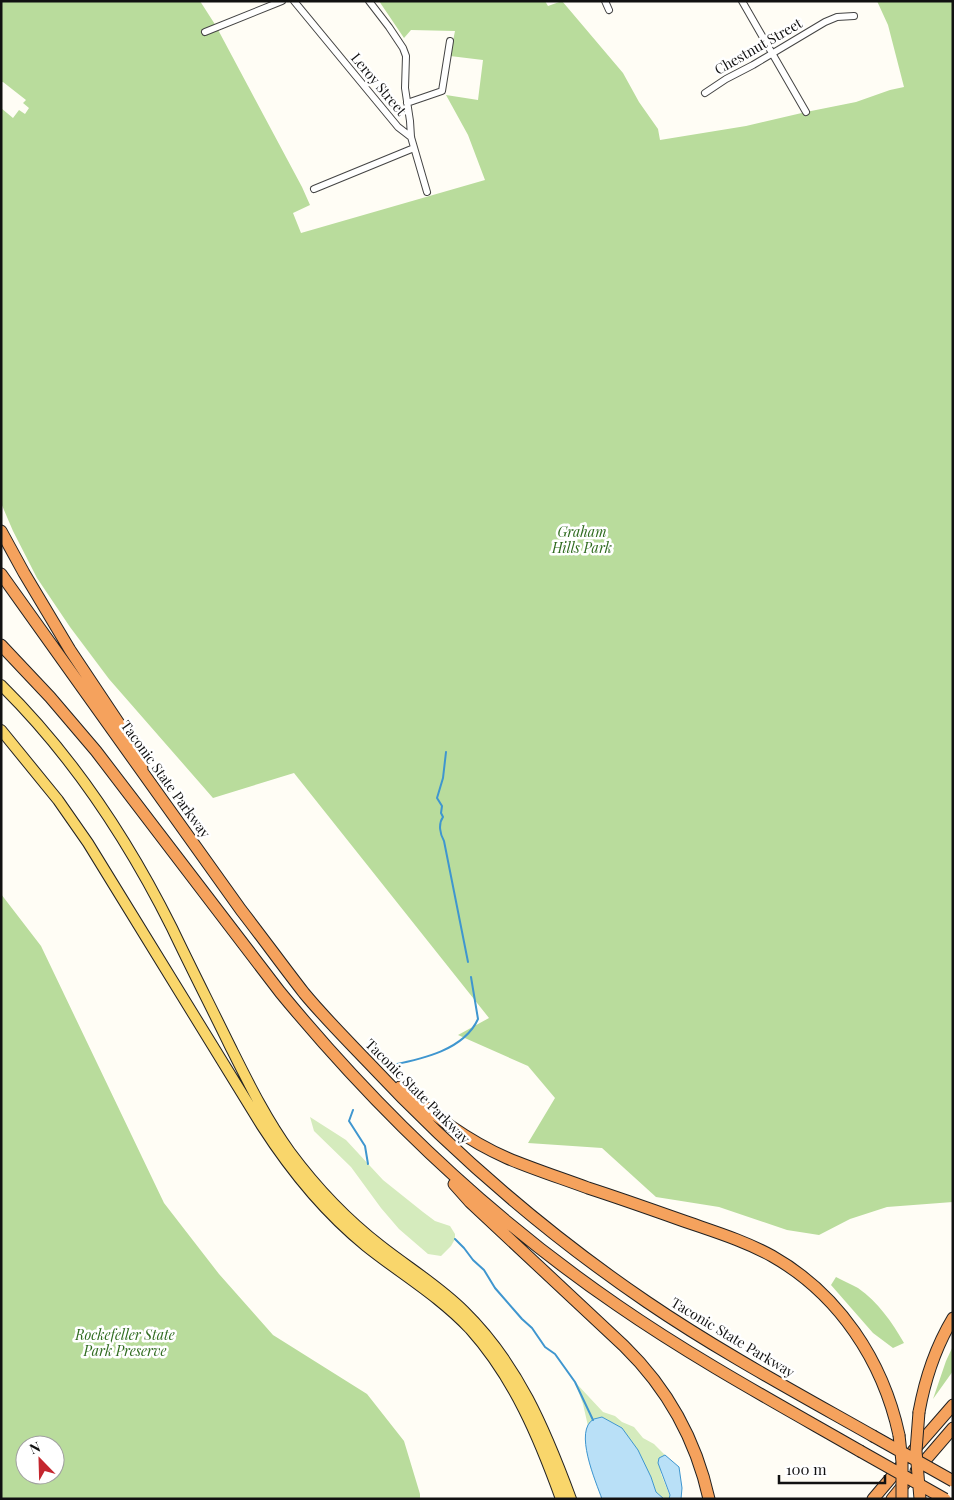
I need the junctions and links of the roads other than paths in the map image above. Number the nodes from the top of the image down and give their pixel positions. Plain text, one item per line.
1 (282, 1) edge
2 (294, 1) edge
3 (369, 1) edge
4 (605, 1) edge
5 (742, 1) edge
6 (609, 10) dead end
7 (854, 16) dead end
8 (205, 32) dead end
9 (450, 41) dead end
10 (772, 53) junction
11 (705, 93) dead end
12 (407, 103) junction
13 (806, 112) dead end
14 (411, 137) junction
15 (414, 148) junction
16 (314, 189) dead end
17 (427, 192) dead end
18 (1, 531) edge
19 (1, 574) edge
20 (1, 645) edge
21 (1, 685) edge
22 (1, 730) edge
23 (143, 773) junction
24 (363, 1057) junction
25 (432, 1155) junction
26 (953, 1318) edge
27 (953, 1405) edge
28 (953, 1428) edge
29 (953, 1481) edge
30 (562, 1499) edge
31 (571, 1499) edge
32 (709, 1499) edge
33 (873, 1499) edge
34 (892, 1499) edge
35 (902, 1499) edge
36 (920, 1499) edge
37 (945, 1499) edge

1 - 8 street
2 - 14 street, Leroy Street
3 - 12 street
4 - 6 street
5 - 10 street
7 - 10 street, Chestnut Street
9 - 12 street
10 - 11 street, Chestnut Street
10 - 13 street
12 - 14 street
14 - 15 street
15 - 16 street
15 - 17 street
18 - 23 highway
19 - 23 highway, Taconic State Parkway
20 - 25 highway
21 - 31 main road
22 - 30 main road
23 - 24 highway, Taconic State Parkway
24 - 29 highway, Taconic State Parkway, bridge
24 - 35 highway, bridge
25 - 32 highway
25 - 37 highway, bridge
26 - 36 highway, bridge
27 - 33 highway
28 - 34 highway

